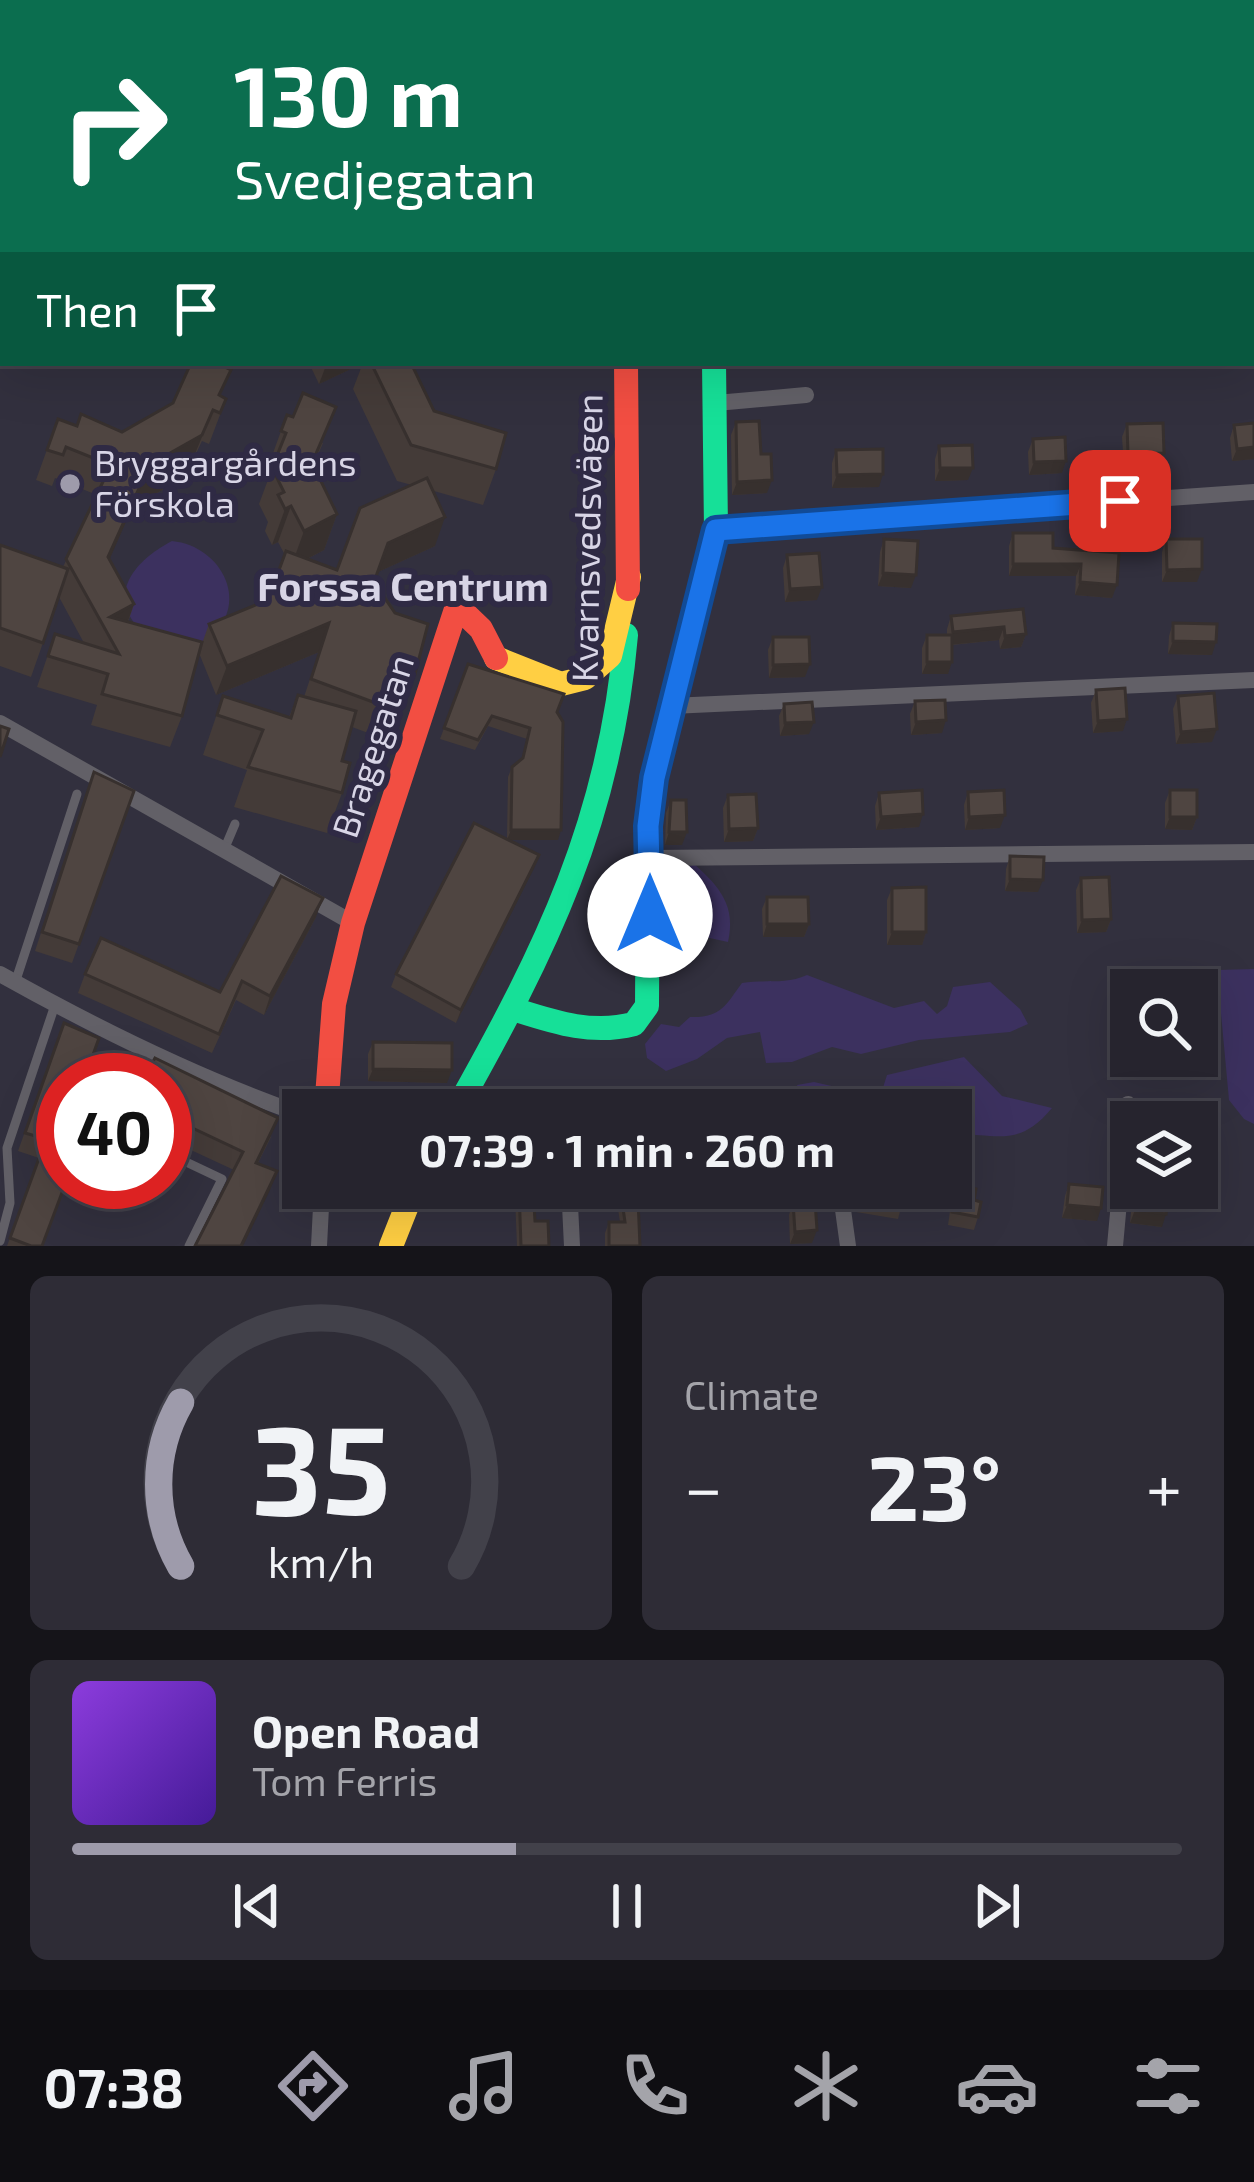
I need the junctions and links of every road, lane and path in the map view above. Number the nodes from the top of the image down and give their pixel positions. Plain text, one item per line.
1 (626, 366) edge
2 (714, 366) edge
3 (806, 395) dead end
4 (716, 403) junction
5 (1254, 492) edge
6 (716, 530) junction
7 (628, 577) junction
8 (1254, 680) edge
9 (670, 706) junction
10 (0, 723) edge
11 (77, 794) dead end
12 (235, 824) dead end
13 (224, 850) junction
14 (1254, 852) edge
15 (651, 858) junction
16 (353, 923) junction
17 (8, 979) edge
18 (56, 1005) junction
19 (513, 1009) junction
20 (140, 1049) junction
21 (138, 1053) edge
22 (328, 1089) edge
23 (468, 1089) edge
24 (282, 1108) edge
25 (192, 1165) edge
26 (321, 1209) edge
27 (406, 1209) edge
28 (570, 1209) edge
29 (844, 1209) edge
30 (1118, 1209) edge
31 (0, 1241) edge
32 (189, 1246) edge
33 (319, 1246) edge
34 (392, 1246) edge
35 (572, 1246) edge
36 (848, 1246) edge
37 (1115, 1246) edge

1 - 7 street, Kvarnsvedsvägen
2 - 4 street
3 - 4 street
4 - 6 street
5 - 6 street
6 - 9 street
7 - 16 street, Bragegatan
7 - 19 street, Kvarnsvedsvägen
8 - 9 street
9 - 15 street
10 - 13 street
11 - 17 lane
12 - 13 lane
13 - 16 street
14 - 15 street
15 - 19 street
16 - 22 street, Bragegatan
17 - 18 street
18 - 20 street
18 - 31 lane
19 - 23 street, Kvarnsvedsvägen
20 - 21 lane
20 - 24 street
25 - 32 lane
26 - 33 street
27 - 34 street
28 - 35 street
29 - 36 street
30 - 37 street

